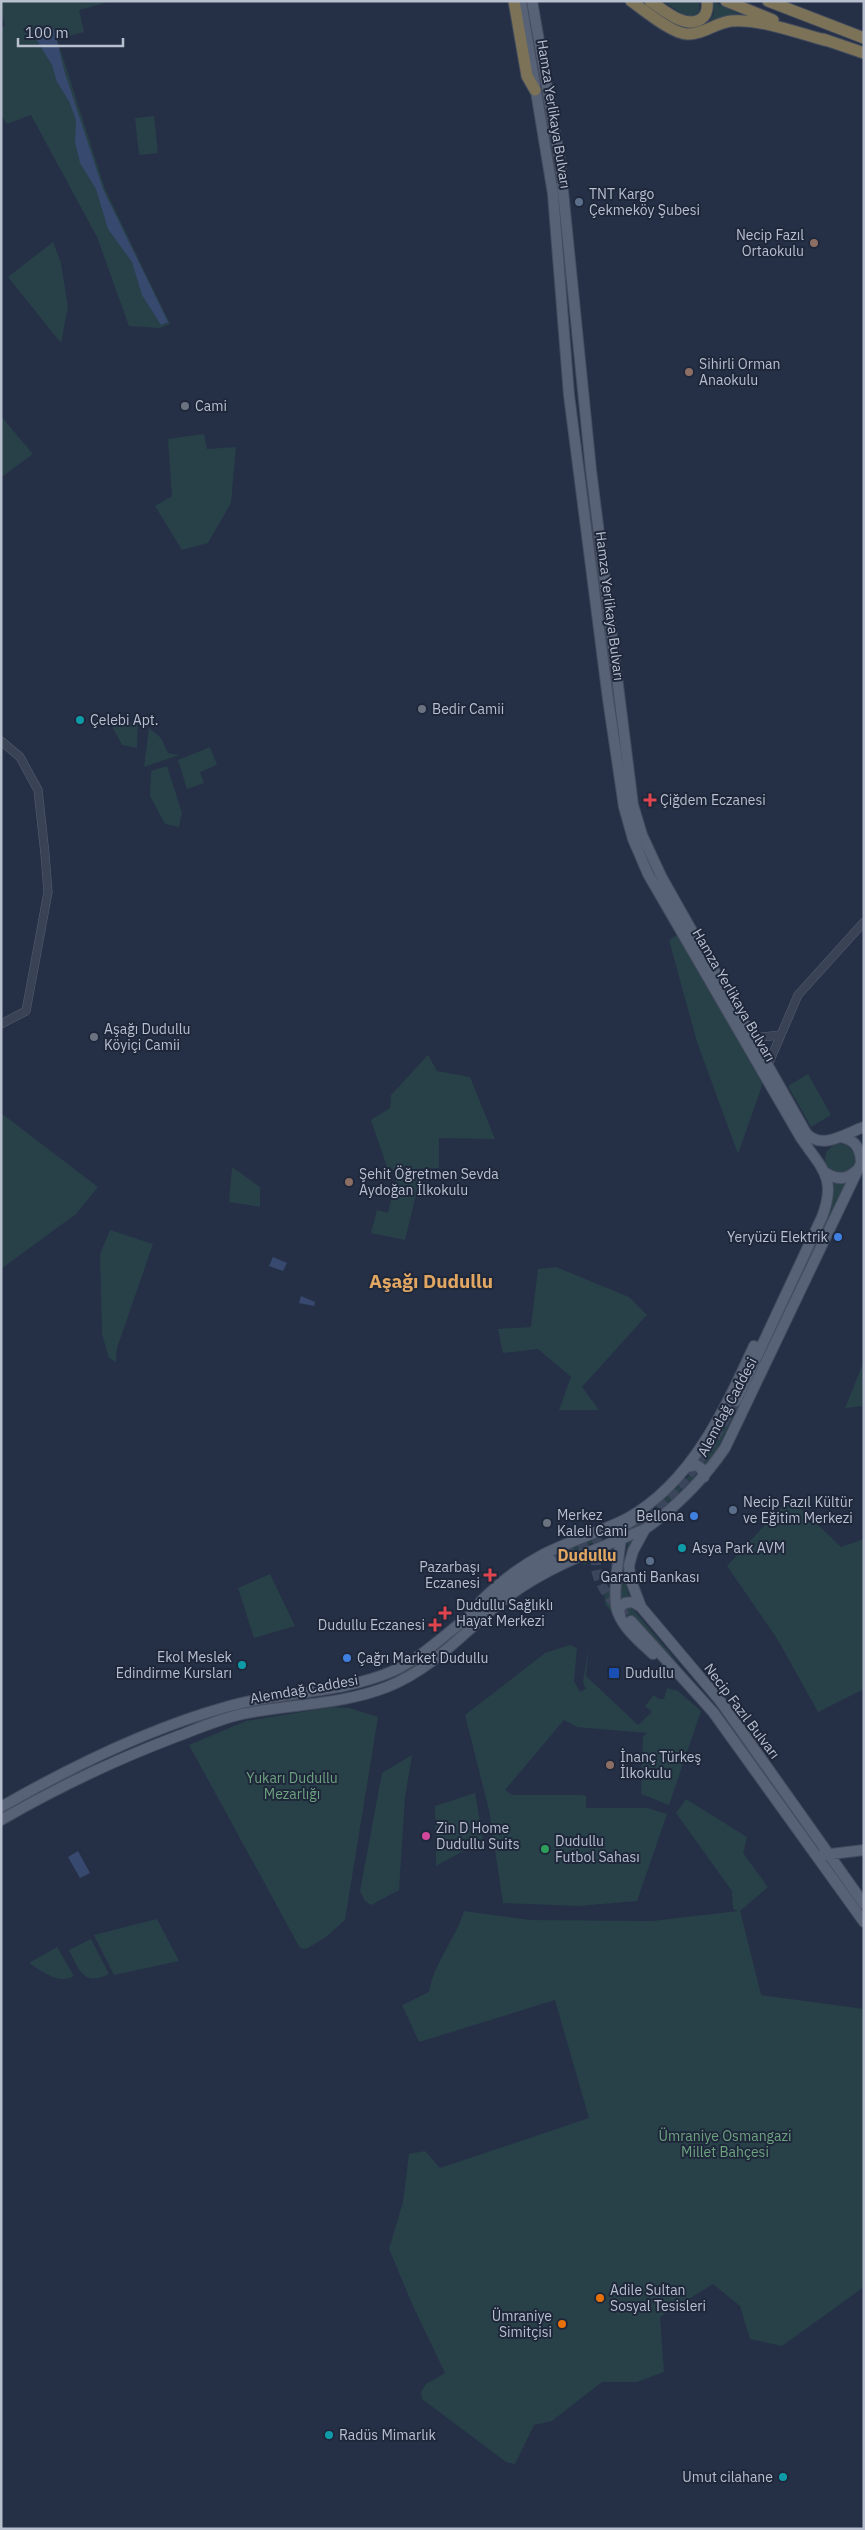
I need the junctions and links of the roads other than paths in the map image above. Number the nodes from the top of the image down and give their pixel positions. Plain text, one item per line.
1 (514, 1) edge
2 (521, 1) edge
3 (532, 1) edge
4 (630, 1) edge
5 (650, 1) edge
6 (707, 1) edge
7 (726, 1) edge
8 (768, 1) edge
9 (864, 38) edge
10 (828, 41) junction
11 (864, 53) edge
12 (535, 90) junction
13 (1, 741) edge
14 (864, 922) edge
15 (1, 1024) edge
16 (780, 1035) junction
17 (752, 1038) junction
18 (768, 1065) junction
19 (864, 1127) edge
20 (836, 1138) junction
21 (862, 1159) edge
22 (823, 1169) junction
23 (856, 1171) junction
24 (814, 1235) junction
25 (736, 1401) tunnel mouth
26 (687, 1467) junction
27 (704, 1477) junction
28 (647, 1506) junction
29 (659, 1519) junction
30 (645, 1529) junction
31 (621, 1540) junction
32 (551, 1560) tunnel mouth
33 (641, 1607) junction
34 (626, 1621) junction
35 (450, 1631) junction
36 (1, 1807) edge
37 (1, 1820) edge
38 (864, 1850) edge
39 (823, 1856) junction
40 (864, 1904) edge
41 (864, 1922) edge

1 - 12 highway
2 - 12 main road, Hamza Yerlikaya Bulvarı
3 - 17 main road, Hamza Yerlikaya Bulvarı
4 - 10 highway
5 - 6 highway
7 - 10 highway
8 - 9 highway
10 - 11 highway
12 - 22 main road, Hamza Yerlikaya Bulvarı
13 - 15 street
14 - 16 street
16 - 17 street
16 - 18 street
17 - 18 main road, Hamza Yerlikaya Bulvarı
18 - 20 main road, Hamza Yerlikaya Bulvarı
19 - 20 main road
20 - 21 main road, Alemdağ Caddesi
20 - 22 main road, Alemdağ Caddesi
21 - 23 main road, Alemdağ Caddesi
22 - 23 main road
22 - 24 main road, Alemdağ Caddesi
23 - 27 main road, Alemdağ Caddesi
24 - 25 main road, Alemdağ Caddesi
24 - 26 main road, Alemdağ Caddesi
26 - 27 main road
26 - 28 main road, Alemdağ Caddesi
27 - 29 main road, Alemdağ Caddesi
28 - 29 main road
28 - 31 main road
28 - 35 main road, Alemdağ Caddesi
29 - 30 main road, Alemdağ Caddesi
30 - 31 main road, Alemdağ Caddesi
30 - 33 main road, Necip Fazıl Bulvarı
31 - 34 main road, Necip Fazıl Bulvarı
31 - 37 main road, Alemdağ Caddesi
32 - 35 main road, Alemdağ Caddesi
33 - 34 main road
33 - 39 main road, Necip Fazıl Bulvarı
34 - 39 main road, Necip Fazıl Bulvarı
35 - 36 main road, Alemdağ Caddesi
38 - 39 main road
39 - 40 main road, Necip Fazıl Bulvarı
39 - 41 main road, Necip Fazıl Bulvarı

